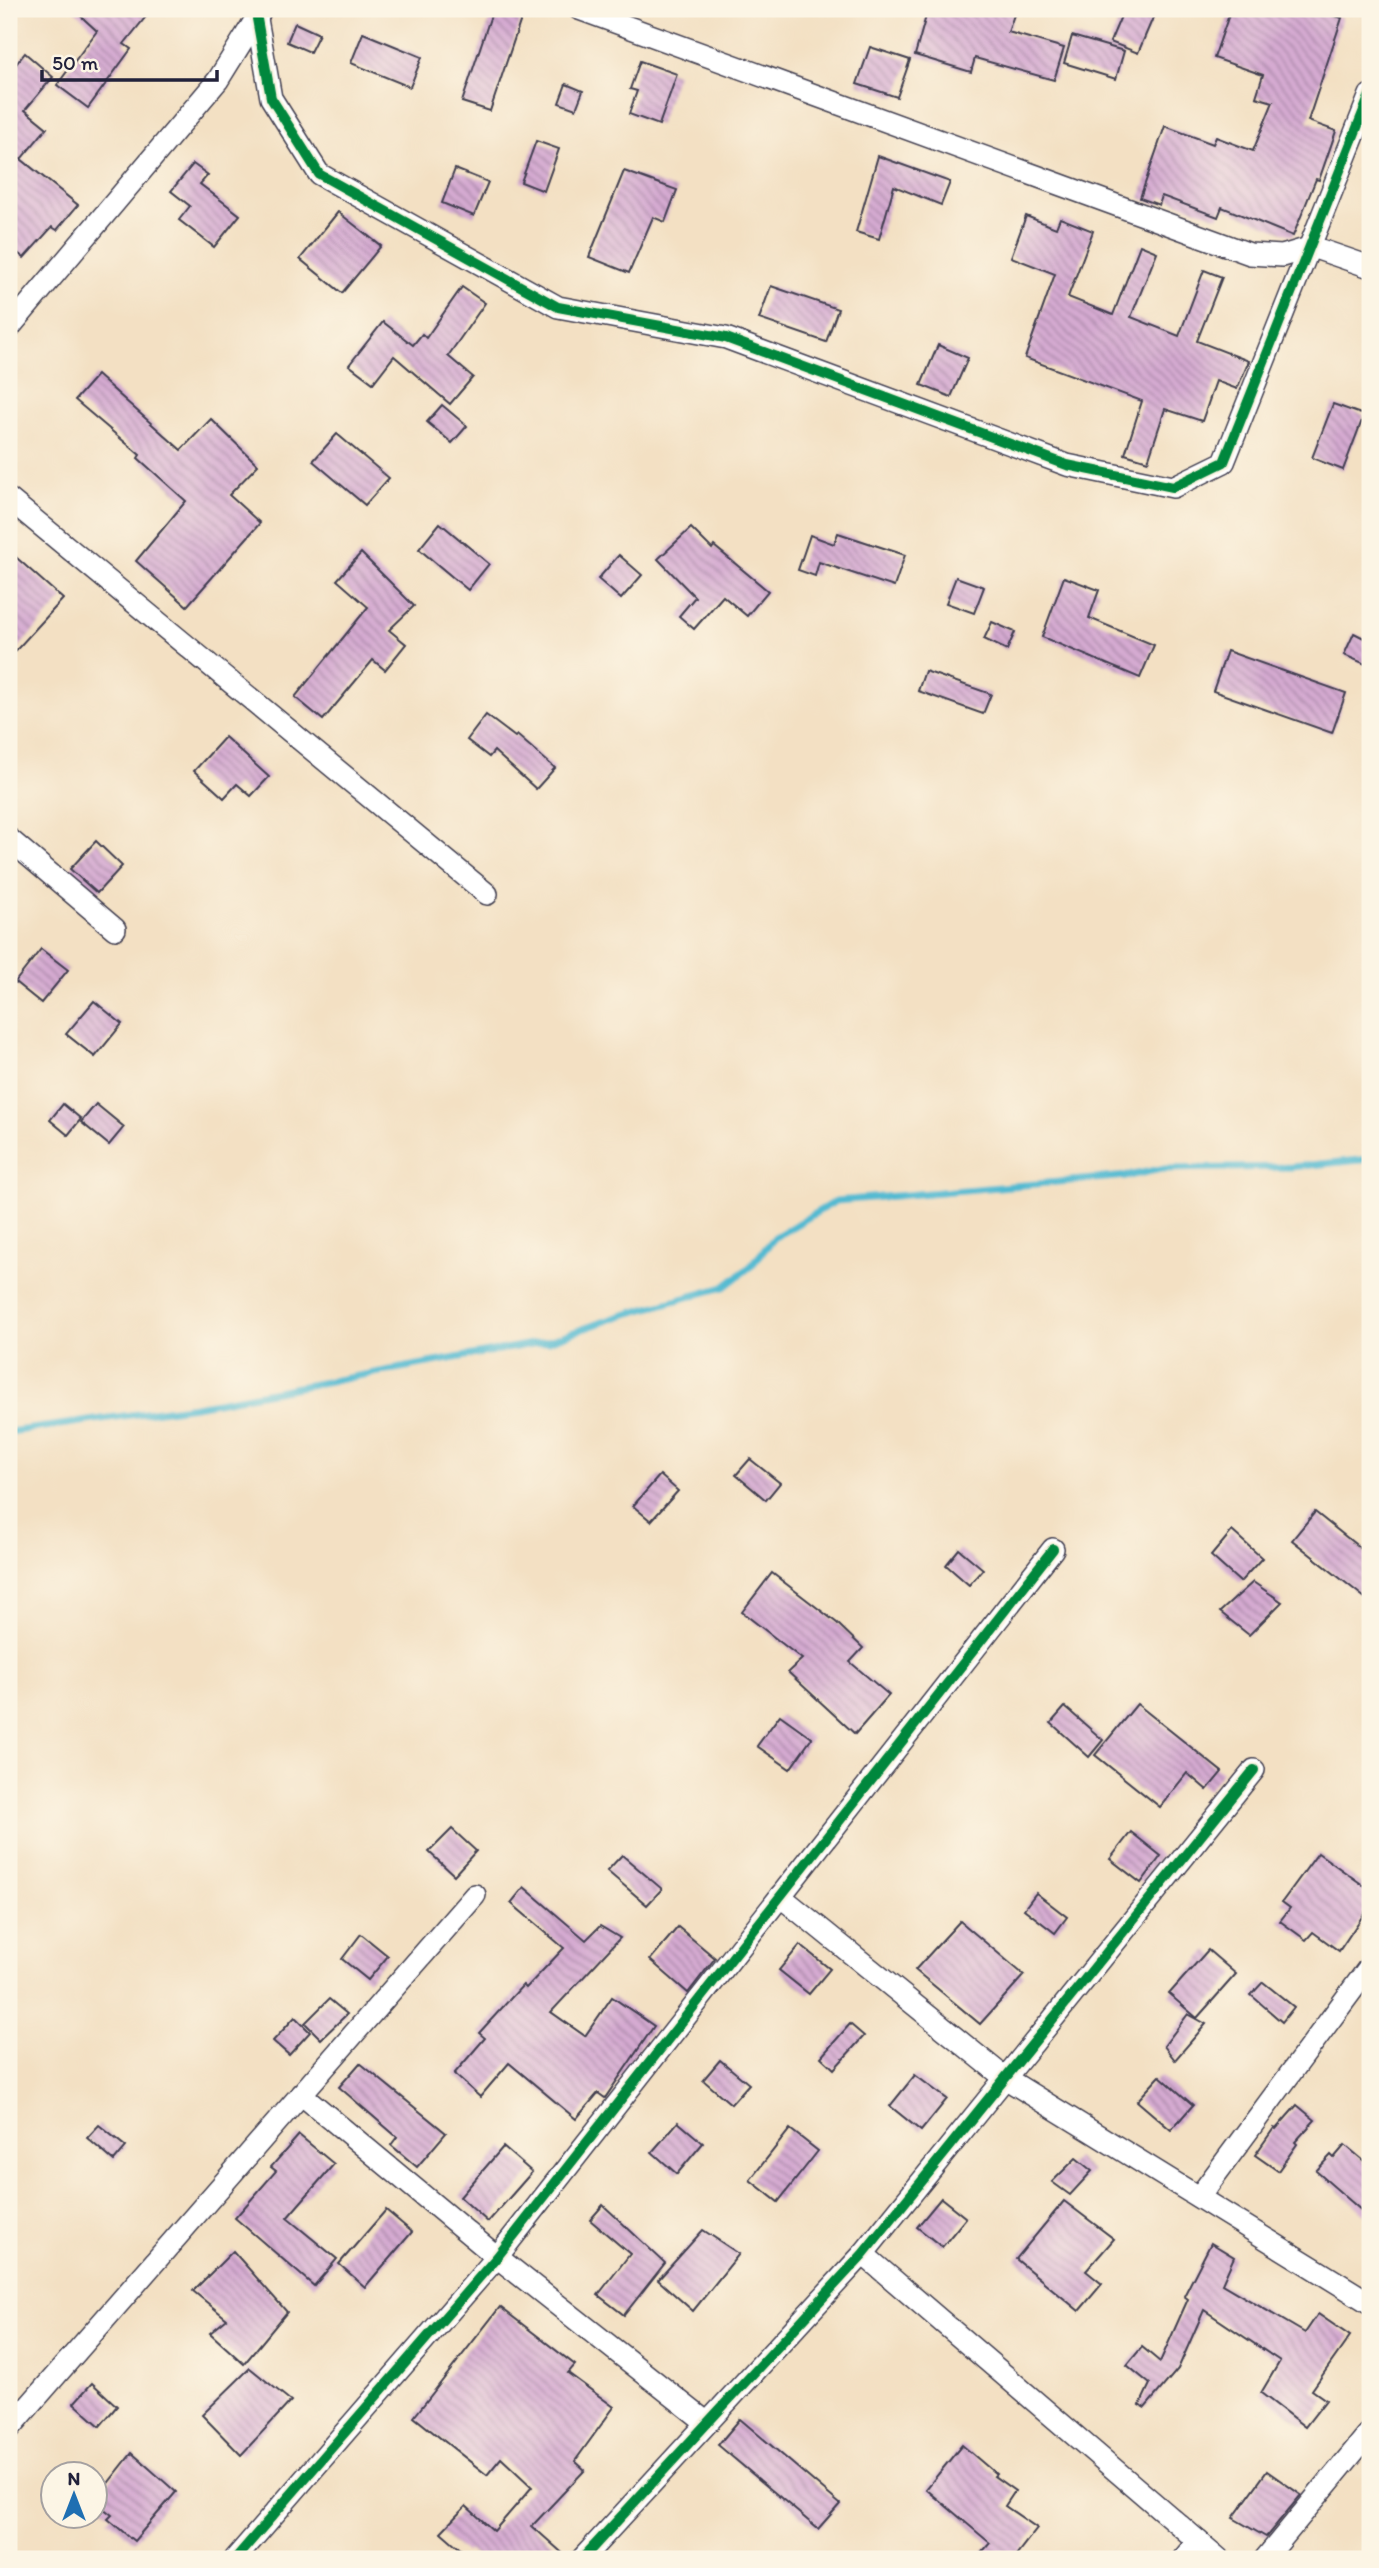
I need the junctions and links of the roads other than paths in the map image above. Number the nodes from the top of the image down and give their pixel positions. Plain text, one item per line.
1 (579, 9) edge
2 (259, 14) edge
3 (1370, 95) edge
4 (1312, 247) junction
5 (1370, 267) edge
6 (9, 328) edge
7 (9, 499) edge
8 (9, 839) edge
9 (486, 894) dead end
10 (115, 929) dead end
11 (1053, 1549) dead end
12 (1254, 1770) dead end
13 (475, 1895) dead end
14 (780, 1896) junction
15 (1370, 1966) edge
16 (1004, 2078) junction
17 (301, 2094) junction
18 (1199, 2197) junction
19 (863, 2254) junction
20 (497, 2257) junction
21 (1370, 2302) edge
22 (706, 2423) junction
23 (9, 2429) edge
24 (1370, 2432) edge
25 (1198, 2542) junction
26 (235, 2559) edge
27 (582, 2559) edge
28 (1183, 2559) edge
29 (1219, 2559) edge
30 (1265, 2559) edge

1 - 4 street
2 - 4 street
2 - 6 street
3 - 4 street
4 - 5 street
7 - 9 street
8 - 10 street
11 - 14 street
12 - 16 street
13 - 17 street
14 - 16 street
14 - 20 street
15 - 18 street
16 - 18 street
16 - 19 street
17 - 20 street
17 - 23 street
18 - 21 street
19 - 22 street
19 - 25 street
20 - 22 street
20 - 26 street
22 - 27 street
24 - 30 street
25 - 28 street
25 - 29 street

